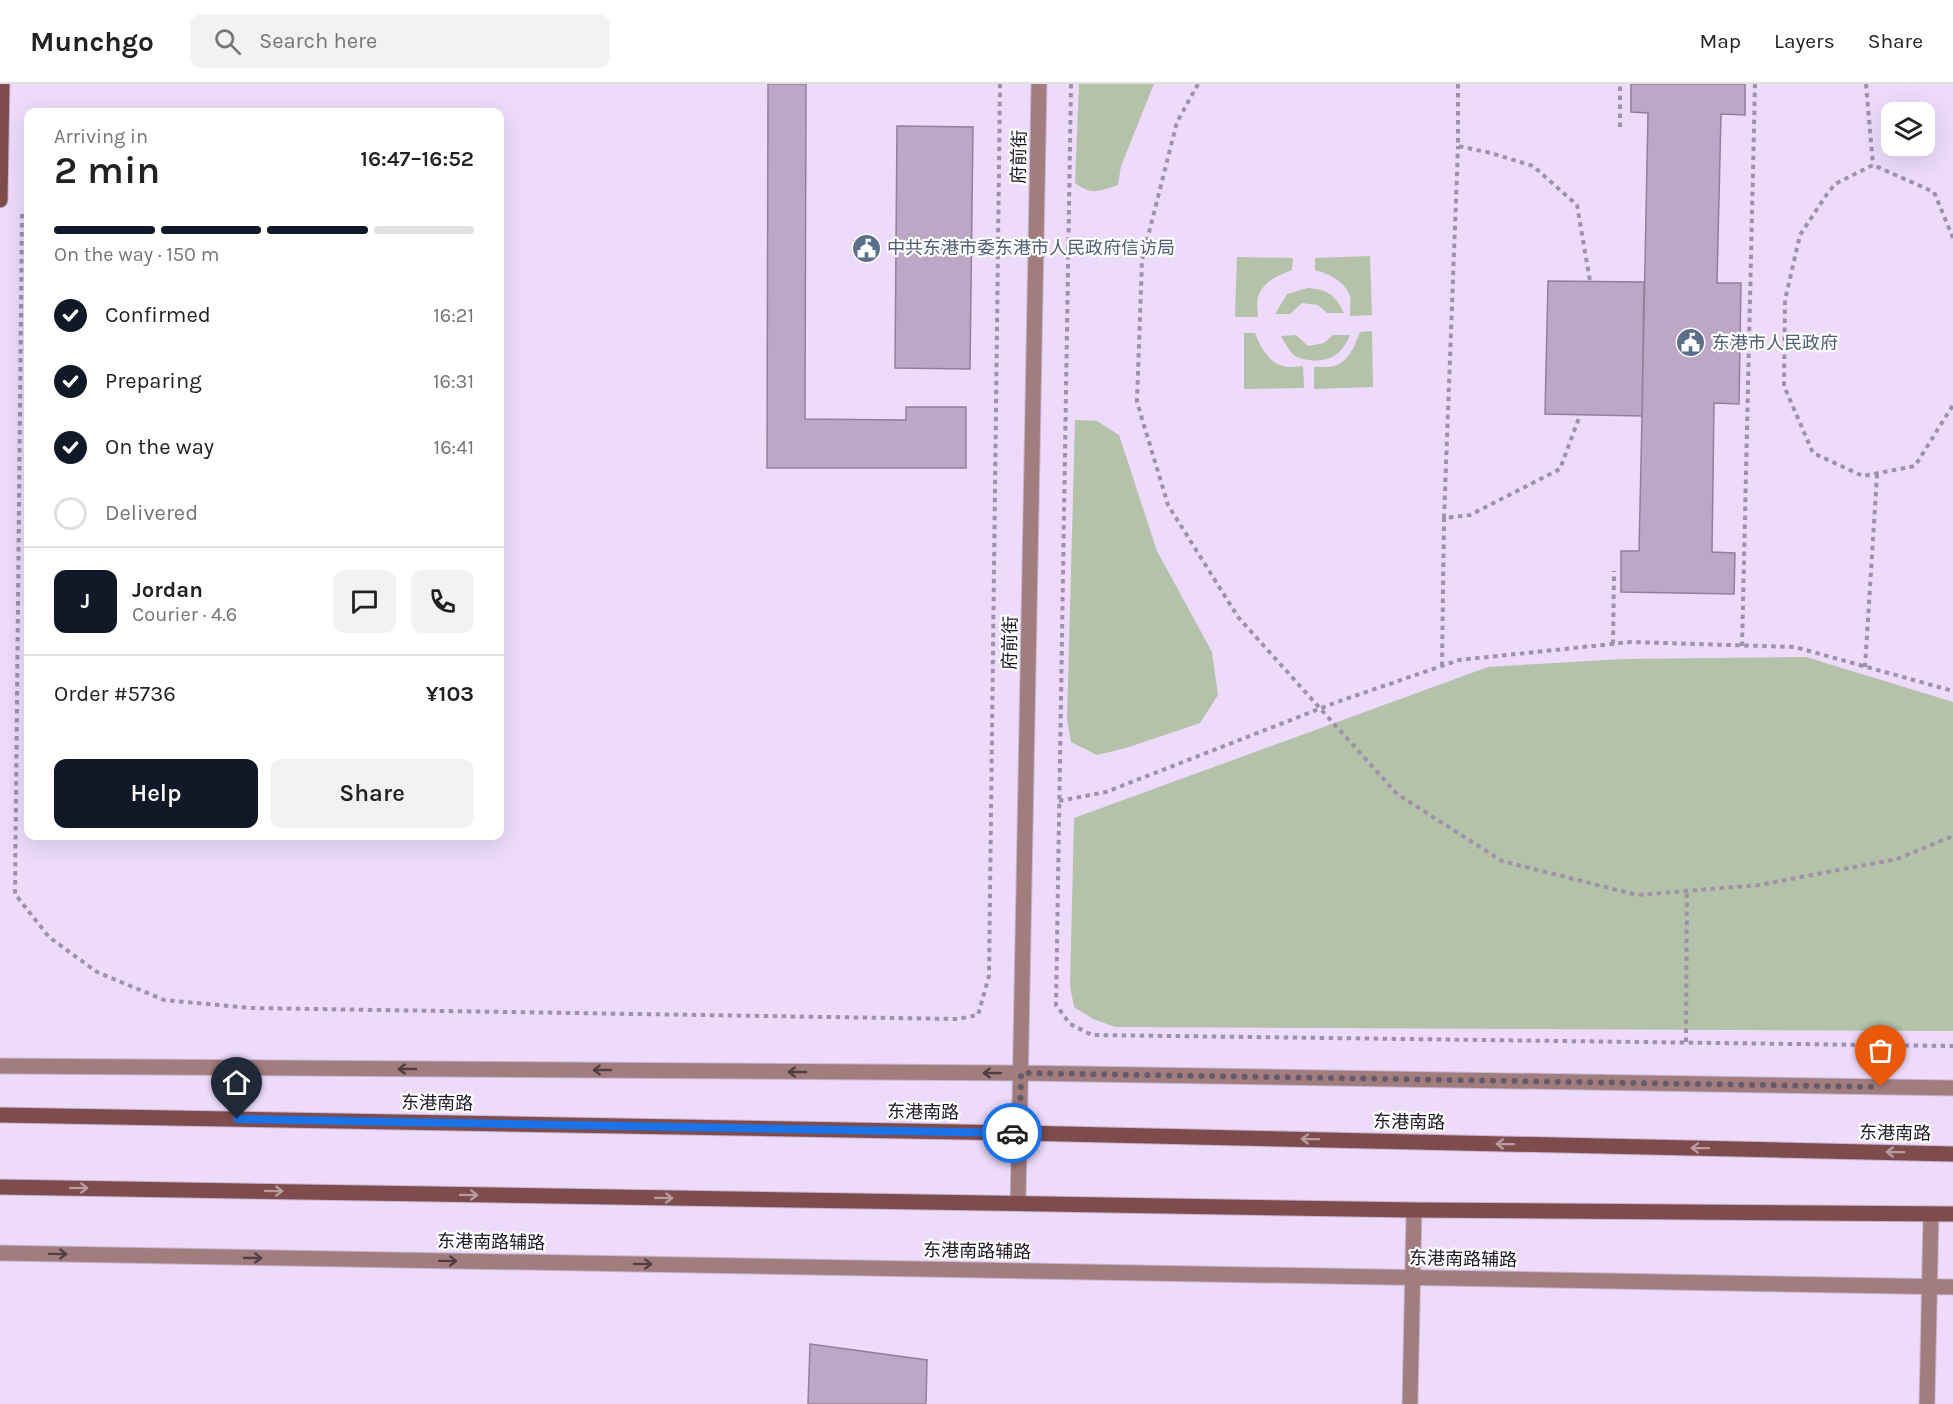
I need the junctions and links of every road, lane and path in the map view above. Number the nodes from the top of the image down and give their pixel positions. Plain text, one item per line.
1 (2, 84) edge
2 (1000, 84) edge
3 (1040, 84) edge
4 (1071, 84) edge
5 (1198, 84) edge
6 (1458, 84) edge
7 (1620, 84) edge
8 (1755, 84) edge
9 (1866, 84) edge
10 (1620, 127) dead end
11 (1458, 146) junction
12 (1873, 165) junction
13 (0, 200) edge
14 (22, 203) dead end
15 (1953, 238) edge
16 (1590, 281) dead end
17 (1953, 405) edge
18 (1580, 415) dead end
19 (1877, 475) junction
20 (1444, 518) junction
21 (1614, 571) dead end
22 (1613, 644) junction
23 (1743, 646) junction
24 (1442, 666) junction
25 (1865, 667) junction
26 (1953, 691) edge
27 (1320, 709) junction
28 (1059, 801) junction
29 (1953, 837) edge
30 (1687, 891) junction
31 (1686, 1042) junction
32 (1953, 1046) edge
33 (0, 1066) edge
34 (1021, 1073) junction
35 (1953, 1088) edge
36 (0, 1115) edge
37 (1020, 1133) junction
38 (1953, 1154) edge
39 (0, 1187) edge
40 (1018, 1203) junction
41 (1414, 1210) junction
42 (1931, 1214) junction
43 (1953, 1214) edge
44 (0, 1253) edge
45 (1413, 1278) junction
46 (1929, 1287) junction
47 (1953, 1287) edge
48 (1410, 1404) edge
49 (1927, 1404) edge

1 - 13 main road
2 - 14 path
3 - 34 street, 府前街
4 - 28 path
5 - 27 path
6 - 11 path
7 - 10 path
8 - 23 path
9 - 12 path
11 - 16 path
11 - 20 path
12 - 15 path
12 - 19 path
17 - 19 path
18 - 20 path
19 - 25 path
20 - 24 path
21 - 22 path
22 - 23 path
22 - 24 path
23 - 25 path
24 - 27 path
25 - 26 path
27 - 28 path
27 - 30 path
28 - 31 path
29 - 30 path
30 - 31 path
31 - 32 path
34 -> 33 street
34 - 35 street
34 - 37 street, 府前街
36 - 37 main road, 东港南路
38 -> 37 main road, 东港南路
37 - 40 street, 府前街
39 -> 40 main road
40 - 41 main road
41 - 42 main road
41 - 45 street
42 - 43 main road
42 - 46 street
44 -> 45 street, 东港南路辅路
45 - 46 street, 东港南路辅路
45 - 48 street
46 - 47 street, 东港南路辅路
46 - 49 street

